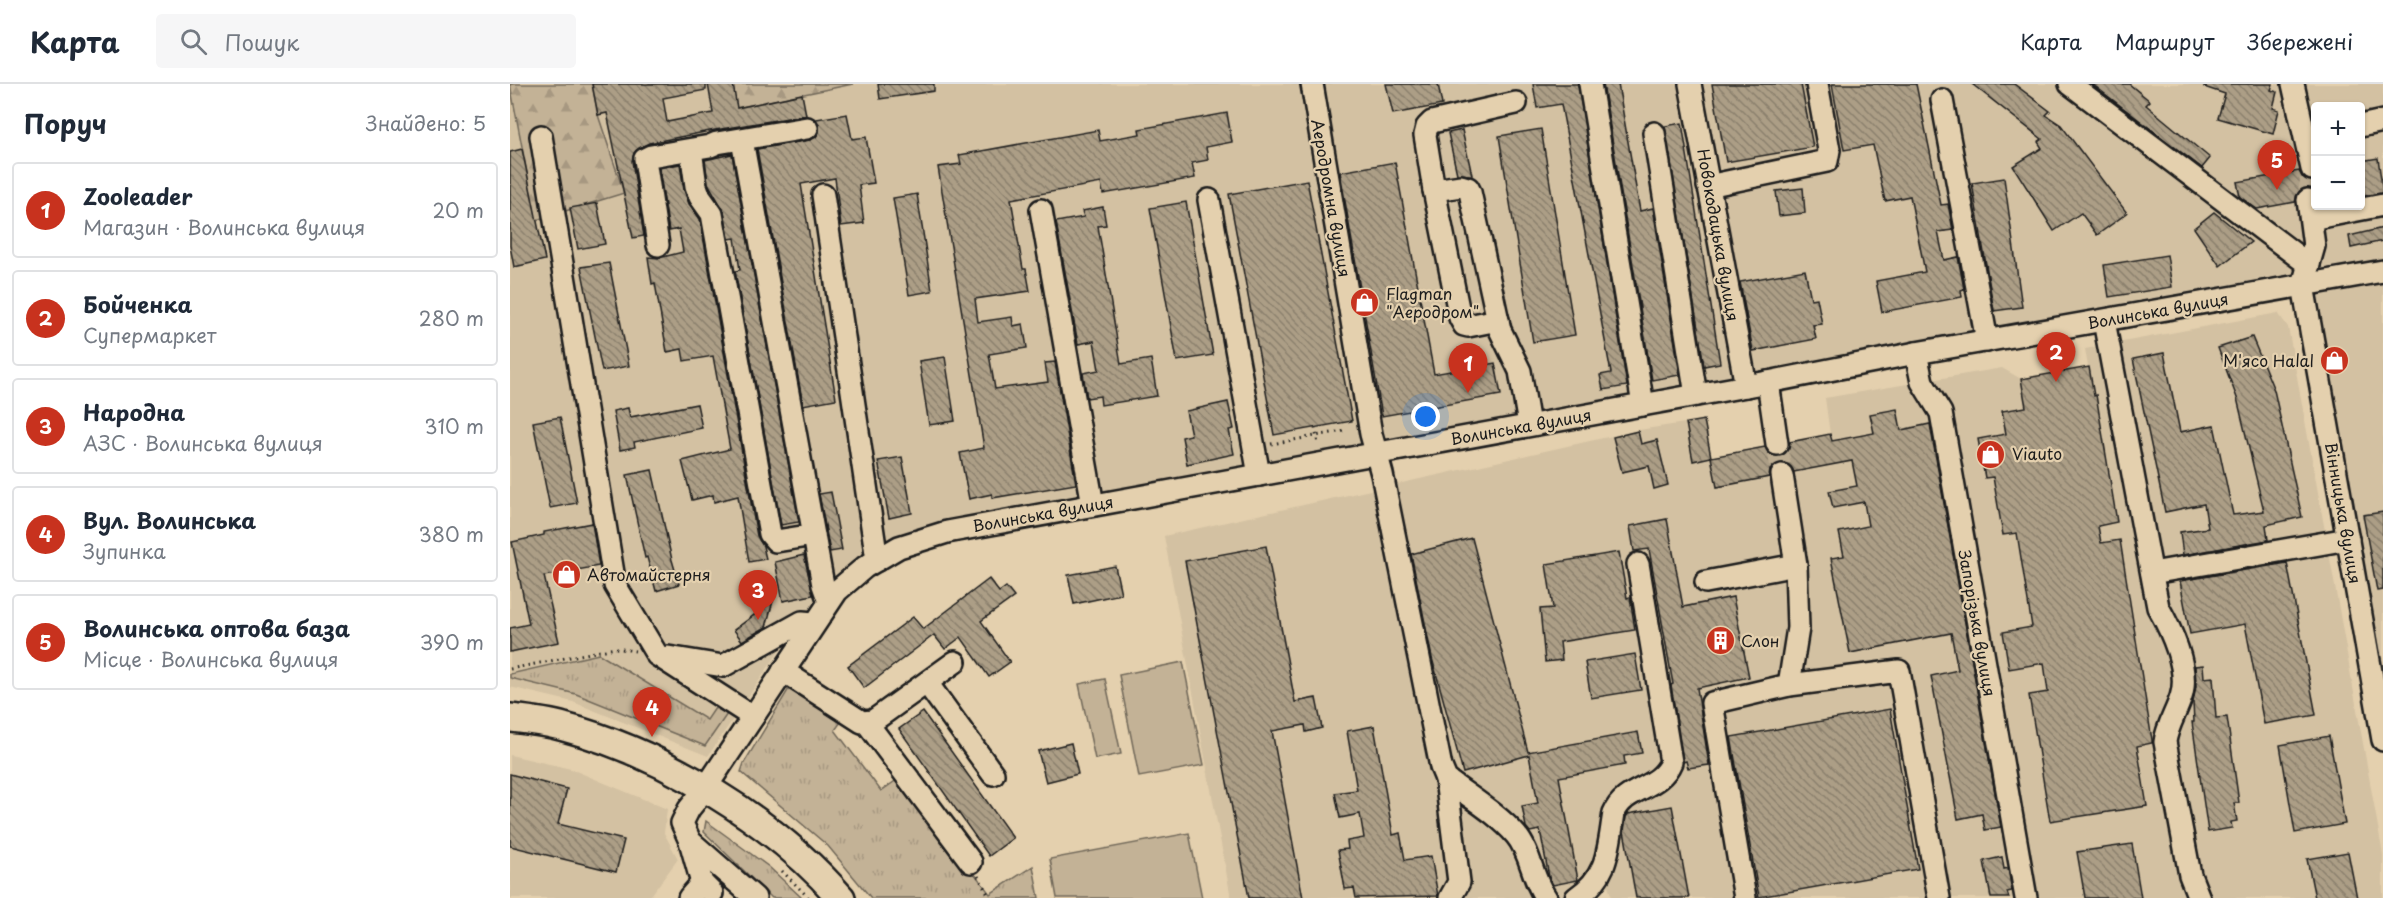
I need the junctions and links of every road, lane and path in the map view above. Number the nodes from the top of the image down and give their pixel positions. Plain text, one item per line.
1 (1312, 84) edge
2 (1590, 84) edge
3 (1690, 84) edge
4 (1817, 84) edge
5 (2070, 84) edge
6 (2293, 84) edge
7 (1942, 100) dead end
8 (1516, 103) dead end
9 (2383, 121) edge
10 (2365, 125) edge
11 (807, 128) dead end
12 (1654, 133) dead end
13 (541, 136) dead end
14 (2310, 136) edge
15 (742, 140) junction
16 (691, 150) junction
17 (2311, 156) edge
18 (1708, 186) junction
19 (1434, 190) junction
20 (823, 195) dead end
21 (1209, 200) dead end
22 (2383, 204) edge
23 (1041, 210) dead end
24 (658, 245) dead end
25 (2383, 271) edge
26 (2306, 275) junction
27 (1498, 320) junction
28 (2104, 321) junction
29 (1987, 341) junction
30 (1916, 352) junction
31 (1768, 382) junction
32 (1746, 386) junction
33 (1695, 395) junction
34 (1643, 405) junction
35 (1529, 425) junction
36 (1315, 428) dead end
37 (1343, 431) dead end
38 (1317, 436) junction
39 (1318, 444) dead end
40 (1777, 444) tunnel mouth
41 (1254, 447) junction
42 (1376, 453) junction
43 (1259, 475) junction
44 (1782, 475) tunnel mouth
45 (1093, 505) junction
46 (814, 535) junction
47 (2348, 539) junction
48 (878, 560) junction
49 (1638, 564) dead end
50 (1796, 564) junction
51 (2152, 573) junction
52 (1706, 582) dead end
53 (829, 602) junction
54 (814, 624) junction
55 (657, 655) junction
56 (955, 662) dead end
57 (510, 669) edge
58 (783, 671) junction
59 (927, 682) junction
60 (1789, 685) junction
61 (753, 717) junction
62 (510, 718) edge
63 (867, 723) junction
64 (2383, 740) edge
65 (993, 774) dead end
66 (1446, 779) junction
67 (705, 789) junction
68 (690, 841) junction
69 (971, 862) joint
70 (780, 869) dead end
71 (700, 886) edge
72 (838, 896) edge
73 (755, 898) edge
74 (809, 898) edge
75 (990, 898) edge
76 (1450, 898) edge
77 (1546, 898) edge
78 (1576, 898) edge
79 (1745, 898) edge
80 (1939, 898) edge
81 (2025, 898) edge
82 (2199, 898) edge

1 - 42 street, Аеродромна вулиця
2 - 34 street
3 - 18 street, Новокодацька вулиця
4 - 18 street
5 - 26 street
6 - 14 street
7 - 29 street
8 - 19 street
9 - 10 street
11 - 15 street
12 - 33 street
13 - 55 street
14 - 17 street
15 - 16 street
15 - 46 street
16 - 24 street
16 - 46 street
18 - 32 street, Новокодацька вулиця
19 - 27 street
19 - 27 street
20 - 48 street
21 - 41 street
22 - 26 street, Вінницька вулиця
23 - 45 street
25 - 26 street, Волинська вулиця
26 - 28 street, Волинська вулиця
26 - 47 street, Вінницька вулиця
27 - 35 street
28 - 29 street, Волинська вулиця
28 - 51 street
29 - 30 street, Волинська вулиця
30 - 31 street, Волинська вулиця
30 - 81 street, Запорізька вулиця
31 - 32 street, Волинська вулиця
31 - 40 street
32 - 33 street, Волинська вулиця
33 - 34 street, Волинська вулиця
34 - 35 street, Волинська вулиця
35 - 42 street, Волинська вулиця
36 - 38 path
37 - 38 path
38 - 39 path
38 - 41 path
41 - 43 street
42 - 43 street, Волинська вулиця
42 - 66 street, Аеродромна вулиця
43 - 45 street, Волинська вулиця
44 - 50 street
45 - 48 street, Волинська вулиця
46 - 53 street
47 - 51 street
47 - 64 street, Вінницька вулиця
48 - 53 street, Волинська вулиця
49 - 78 street
50 - 52 street
50 - 60 street
51 - 82 street
53 - 54 street, Волинська вулиця
54 - 55 street
54 - 58 street, Волинська вулиця
55 - 57 path
55 - 61 street
56 - 59 street
58 - 61 street, Волинська вулиця
58 - 63 street
59 - 63 street
59 - 65 street
60 - 79 street
60 - 80 street
61 - 67 street, Волинська вулиця
62 - 67 main road
63 - 69 street
66 - 76 street, Аеродромна вулиця
66 - 77 street
67 - 68 street, Волинська вулиця
67 - 72 main road
68 - 71 street
68 - 73 street
69 - 75 path
70 - 74 path

